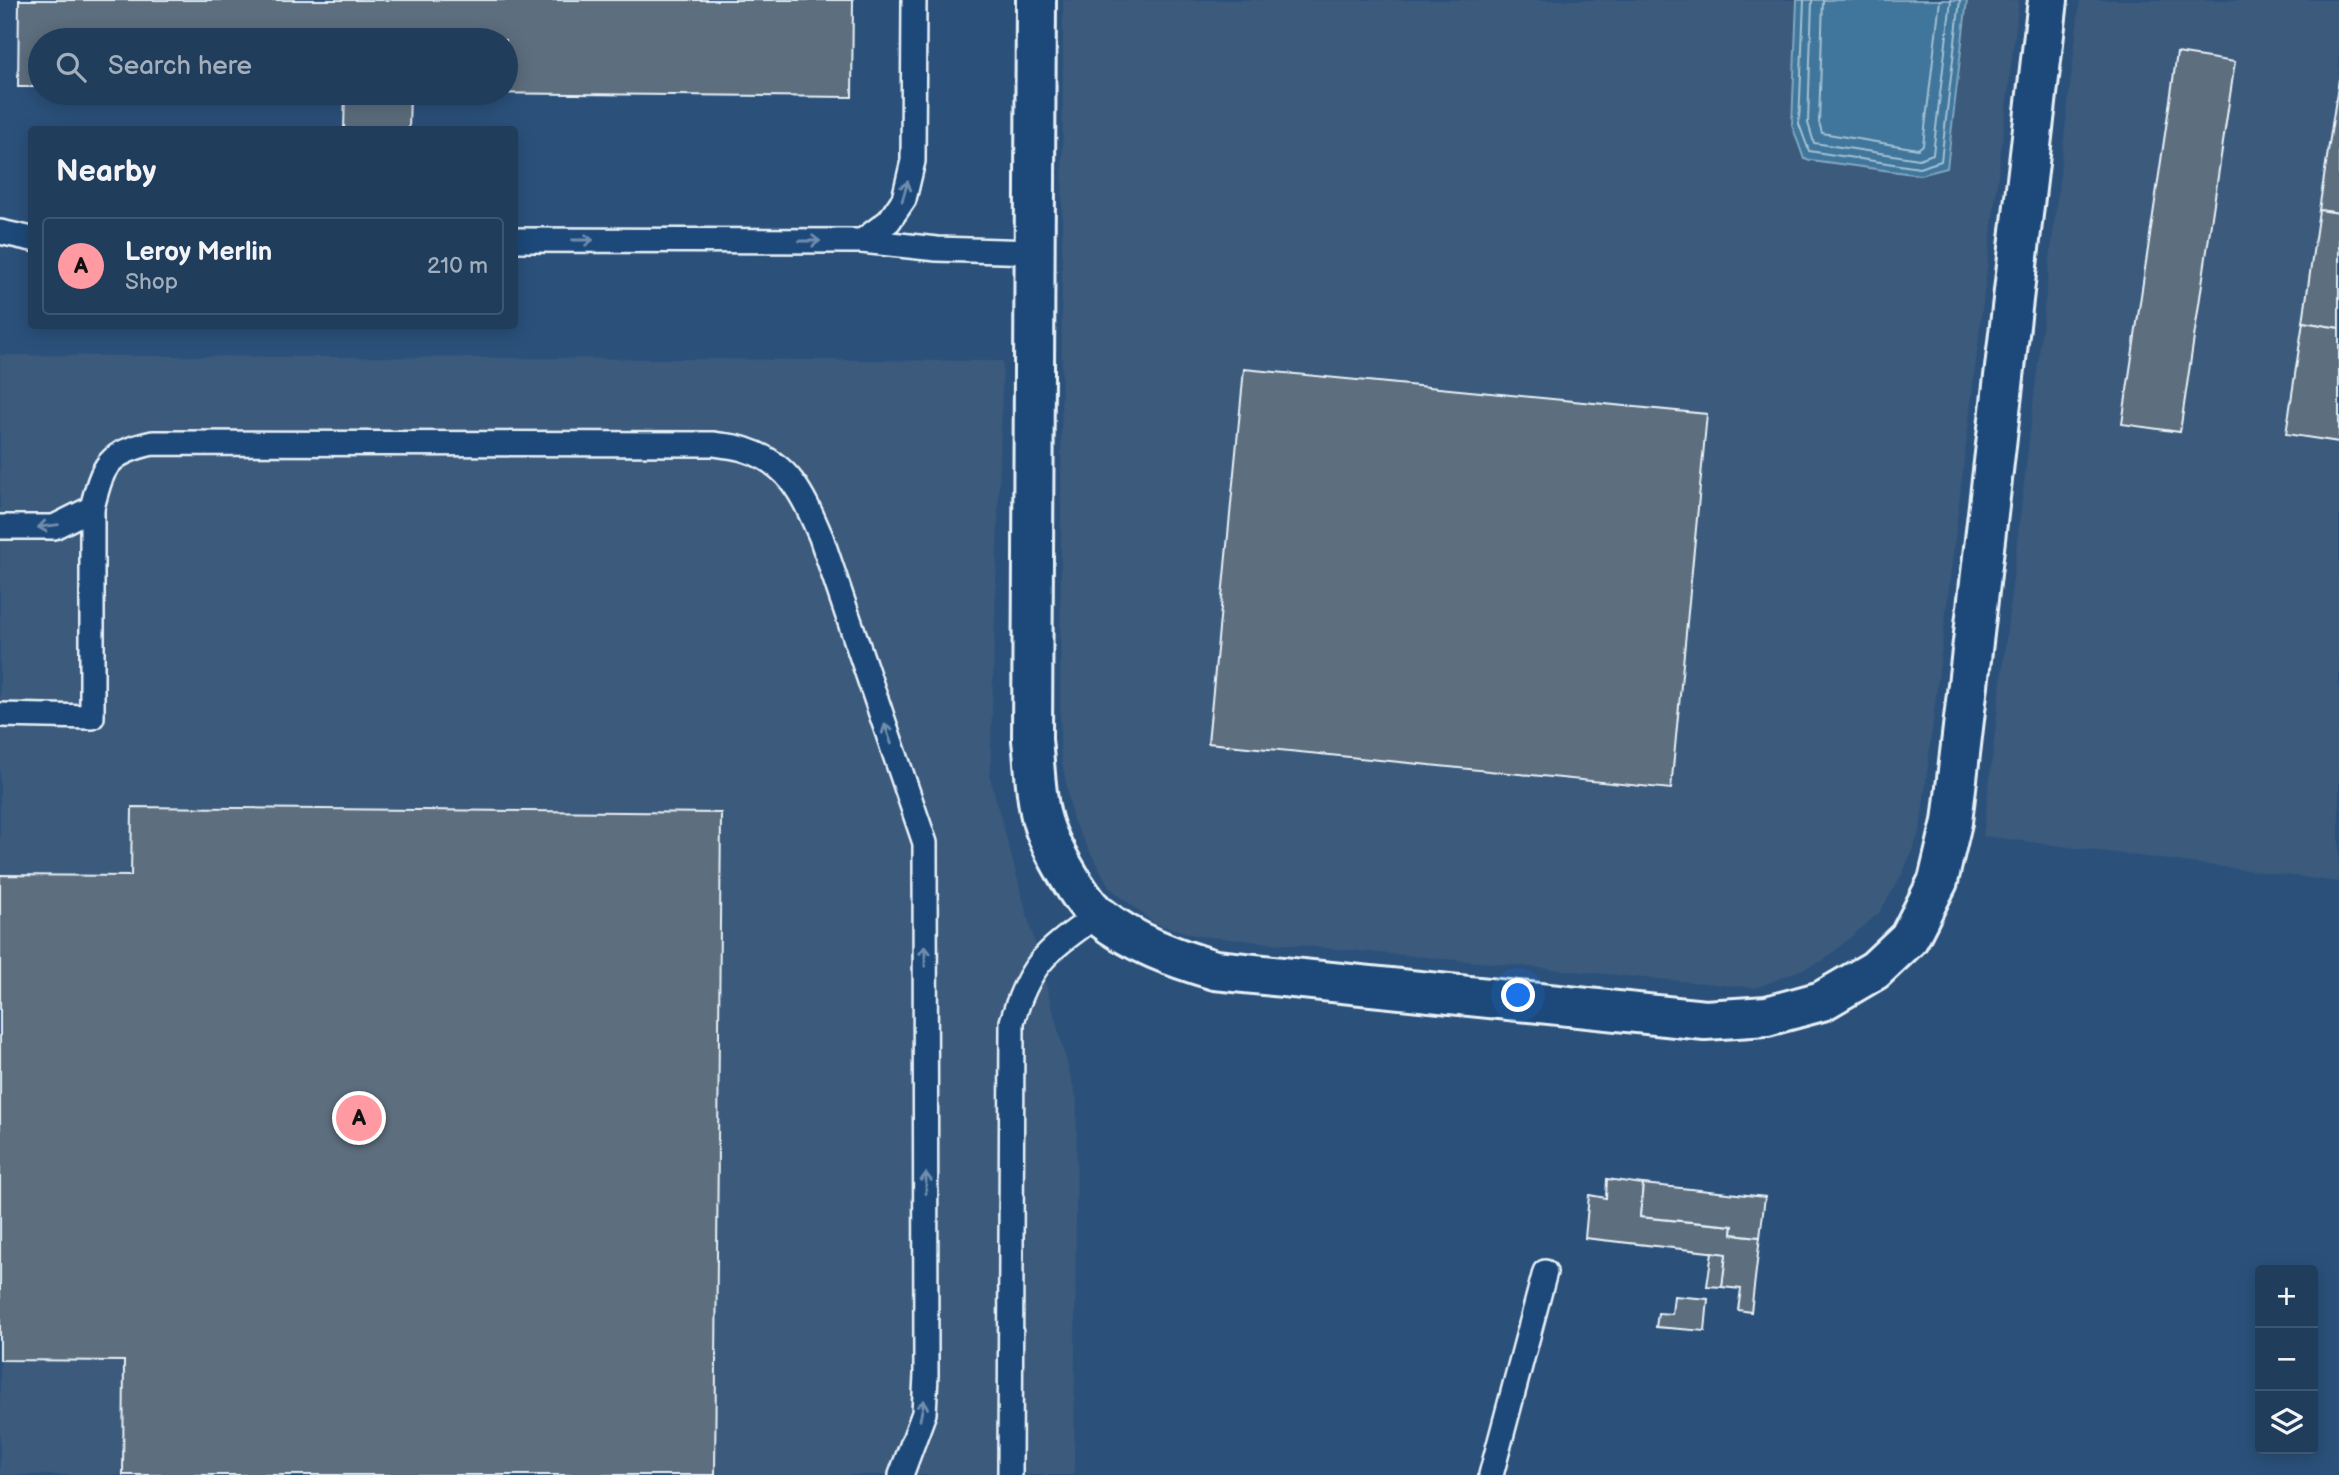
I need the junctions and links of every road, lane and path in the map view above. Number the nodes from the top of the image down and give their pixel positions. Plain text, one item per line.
1 (914, 0) edge
2 (1036, 0) edge
3 (2048, 0) edge
4 (0, 232) edge
5 (28, 238) edge
6 (518, 240) edge
7 (862, 241) junction
8 (1035, 252) junction
9 (92, 508) junction
10 (0, 527) edge
11 (0, 715) edge
12 (1097, 915) junction
13 (1545, 1272) dead end
14 (901, 1475) edge
15 (1010, 1475) edge
16 (1491, 1475) edge

7 -> 1 lane
2 - 8 street
3 - 12 street
4 - 5 lane
6 -> 7 lane
7 - 8 lane
8 - 12 street
9 -> 10 lane
9 - 11 lane
14 -> 9 lane
12 - 15 lane
13 - 16 lane

